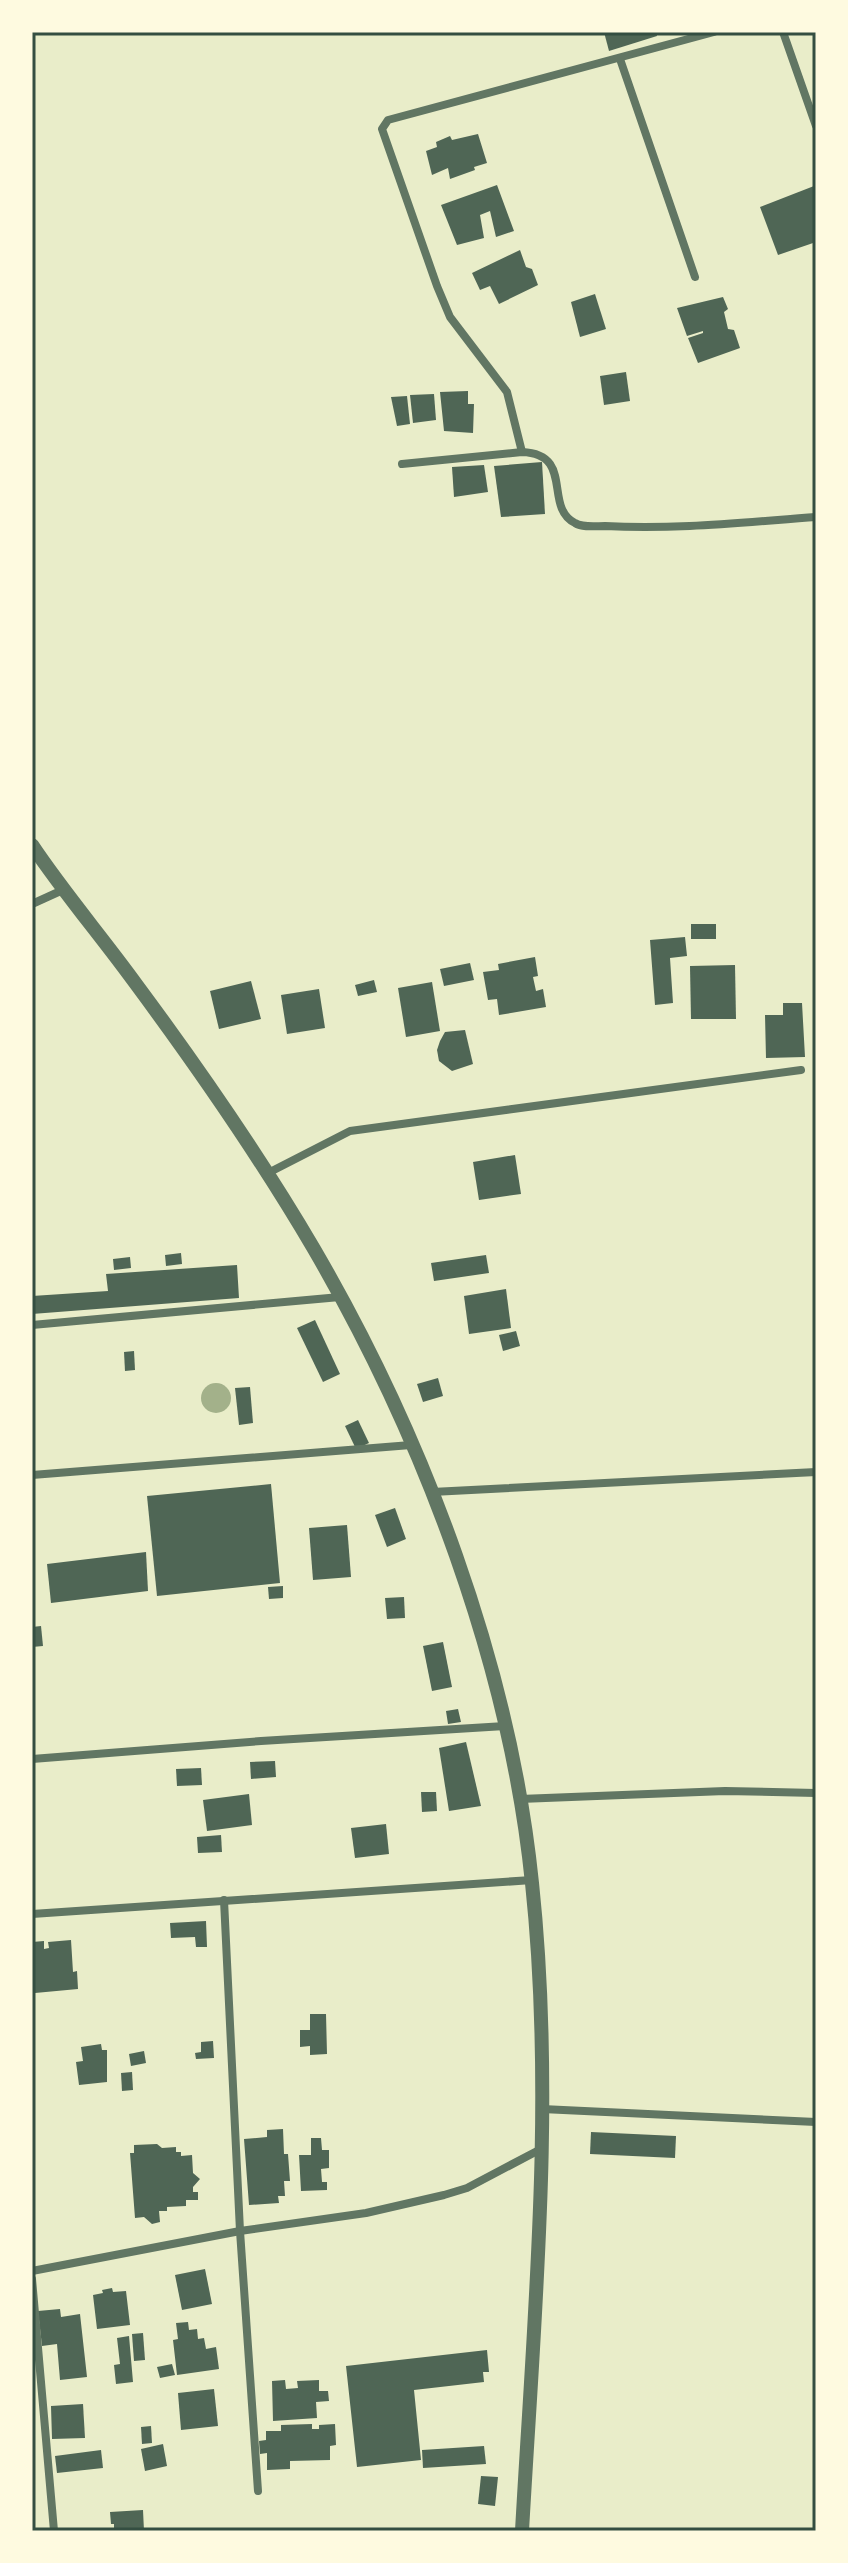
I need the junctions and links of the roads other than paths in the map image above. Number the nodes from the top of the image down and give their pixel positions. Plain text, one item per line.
1 (714, 32) edge
2 (783, 32) edge
3 (620, 59) junction
4 (816, 126) edge
5 (695, 277) dead end
6 (522, 452) junction
7 (402, 464) dead end
8 (816, 517) edge
9 (32, 845) edge
10 (65, 889) junction
11 (32, 904) edge
12 (801, 1070) dead end
13 (268, 1173) junction
14 (341, 1297) junction
15 (32, 1325) edge
16 (411, 1445) junction
17 (816, 1472) edge
18 (32, 1475) edge
19 (431, 1492) junction
20 (505, 1726) junction
21 (32, 1759) edge
22 (816, 1793) edge
23 (520, 1799) junction
24 (532, 1880) junction
25 (224, 1900) junction
26 (32, 1914) edge
27 (542, 2109) junction
28 (816, 2122) edge
29 (542, 2148) junction
30 (240, 2231) junction
31 (32, 2271) edge
32 (32, 2279) edge
33 (258, 2491) dead end
34 (54, 2531) edge
35 (522, 2531) edge

1 - 3 street
2 - 4 street
3 - 5 street
3 - 6 street
6 - 7 street
6 - 8 street
9 - 10 street
10 - 11 street
10 - 13 street
12 - 13 street
13 - 14 street
14 - 15 street
14 - 16 street
16 - 18 street
16 - 19 street
17 - 19 street
19 - 20 street
20 - 21 street
20 - 23 street
22 - 23 street
23 - 24 street
24 - 25 street
24 - 27 street
25 - 26 street
25 - 30 street
27 - 28 street
27 - 29 street
29 - 30 street
29 - 35 street
30 - 31 street
30 - 33 street
32 - 34 street

